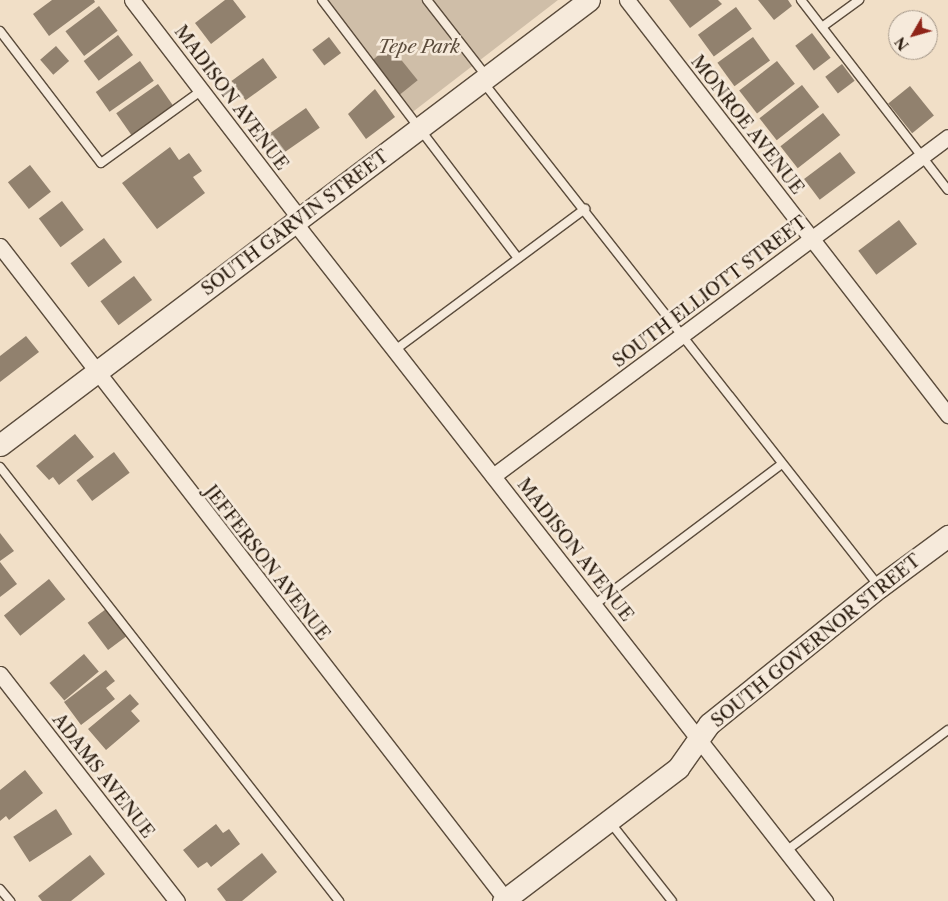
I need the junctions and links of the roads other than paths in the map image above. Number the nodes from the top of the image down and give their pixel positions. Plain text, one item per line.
1 (132, 0) edge
2 (322, 0) edge
3 (426, 0) edge
4 (589, 0) edge
5 (627, 0) edge
6 (801, 0) edge
7 (859, 0) edge
8 (822, 27) junction
9 (0, 31) edge
10 (486, 80) junction
11 (202, 90) junction
12 (420, 129) junction
13 (948, 137) edge
14 (923, 156) junction
15 (948, 190) edge
16 (585, 208) junction
17 (297, 221) junction
18 (812, 239) junction
19 (0, 246) edge
20 (518, 258) junction
21 (683, 336) junction
22 (395, 350) junction
23 (96, 374) junction
24 (948, 415) edge
25 (0, 445) edge
26 (782, 464) junction
27 (0, 467) edge
28 (493, 476) junction
29 (948, 536) edge
30 (879, 587) junction
31 (594, 605) junction
32 (0, 674) edge
33 (948, 730) edge
34 (698, 740) junction
35 (609, 821) junction
36 (786, 851) junction
37 (0, 888) edge
38 (505, 900) edge
39 (10, 901) edge
40 (177, 901) edge
41 (339, 901) edge
42 (672, 901) edge
43 (825, 901) edge

1 - 11 street, MADISON AVENUE
2 - 12 lane
3 - 10 lane
4 - 10 street, SOUTH GARVIN STREET
5 - 18 street, MONROE AVENUE
6 - 8 lane
7 - 8 lane
8 - 14 lane
9 - 11 lane
10 - 12 street, SOUTH GARVIN STREET
10 - 16 lane
11 - 17 street, MADISON AVENUE
12 - 17 street, SOUTH GARVIN STREET
12 - 20 lane
13 - 14 street, SOUTH ELLIOTT STREET
14 - 15 lane
14 - 18 street, SOUTH ELLIOTT STREET
16 - 20 lane
16 - 21 lane
17 - 22 street, MADISON AVENUE
17 - 23 street, SOUTH GARVIN STREET
18 - 21 street, SOUTH ELLIOTT STREET
18 - 24 street, MONROE AVENUE
19 - 23 street, JEFFERSON AVENUE
20 - 22 lane
21 - 26 lane
21 - 28 street, SOUTH ELLIOTT STREET
22 - 28 street, MADISON AVENUE
23 - 25 street, SOUTH GARVIN STREET
23 - 38 street, JEFFERSON AVENUE
26 - 30 lane
26 - 31 lane
27 - 41 lane
28 - 31 street, MADISON AVENUE
29 - 30 street, SOUTH GOVERNOR STREET
30 - 34 street, SOUTH GOVERNOR STREET
31 - 34 street, MADISON AVENUE
32 - 40 street, ADAMS AVENUE
33 - 36 lane
34 - 35 street, SOUTH GOVERNOR STREET
34 - 36 street, MADISON AVENUE
35 - 38 street, SOUTH GOVERNOR STREET
35 - 42 lane
36 - 43 street, MADISON AVENUE
37 - 39 lane

